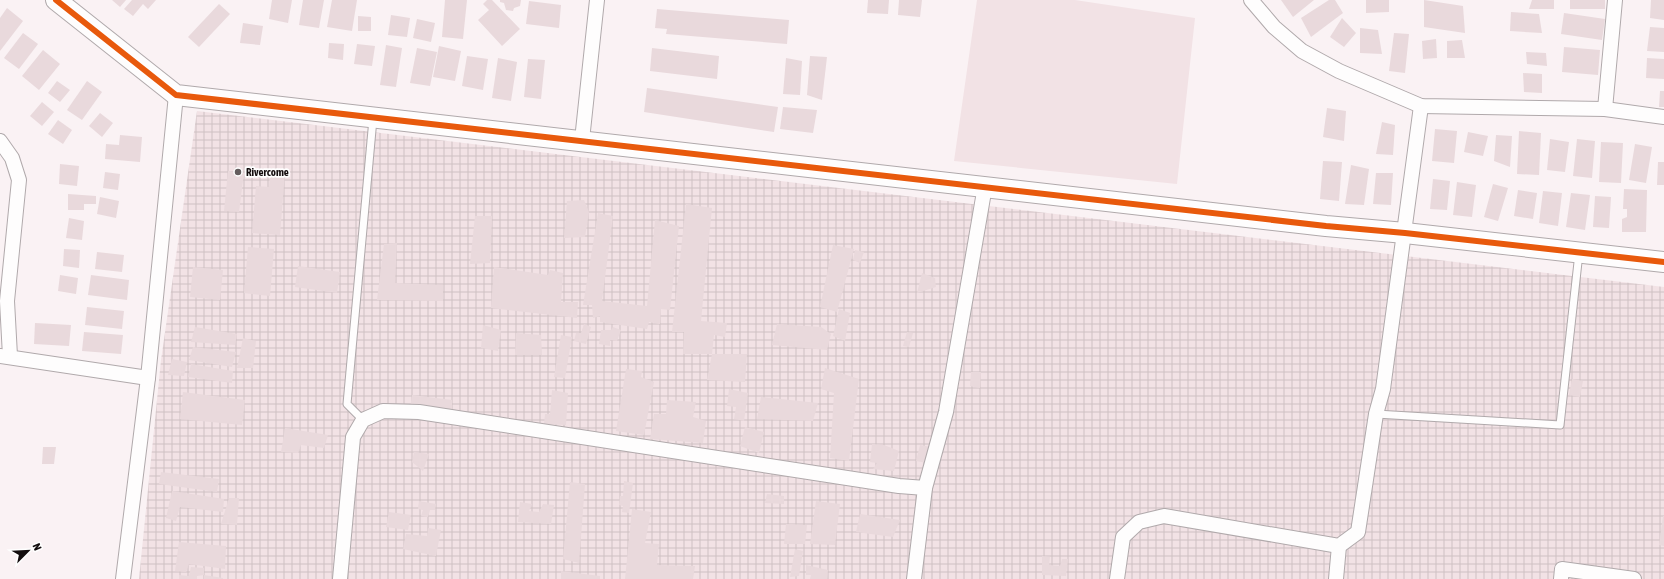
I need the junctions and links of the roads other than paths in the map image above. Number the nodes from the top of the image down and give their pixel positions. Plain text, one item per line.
1 (56, 0) edge
2 (597, 0) edge
3 (1251, 0) edge
4 (1615, 0) edge
5 (176, 95) junction
6 (1421, 106) junction
7 (1605, 109) junction
8 (374, 117) junction
9 (1664, 117) edge
10 (582, 140) junction
11 (0, 141) edge
12 (985, 186) junction
13 (1405, 233) junction
14 (1579, 253) junction
15 (1664, 262) edge
16 (0, 288) edge
17 (7, 301) junction
18 (5, 356) edge
19 (148, 378) junction
20 (1376, 414) junction
21 (363, 420) junction
22 (925, 488) junction
23 (1340, 546) junction
24 (123, 579) edge
25 (340, 579) edge
26 (914, 579) edge
27 (1117, 579) edge
28 (1336, 579) edge
29 (1561, 579) edge
30 (1634, 579) edge

1 - 5 street
2 - 10 street
3 - 6 street
4 - 7 street
5 - 8 street
5 - 19 street
6 - 7 street
6 - 13 street
7 - 9 street
8 - 10 street
8 - 21 lane
10 - 12 street
11 - 17 street
12 - 13 street
12 - 22 street
13 - 14 street
13 - 20 street
14 - 15 street
14 - 20 lane
16 - 17 street
17 - 18 street
18 - 19 street
19 - 24 street
20 - 23 street
21 - 22 street
21 - 25 street
22 - 26 street
23 - 27 street
23 - 28 street
29 - 30 street

